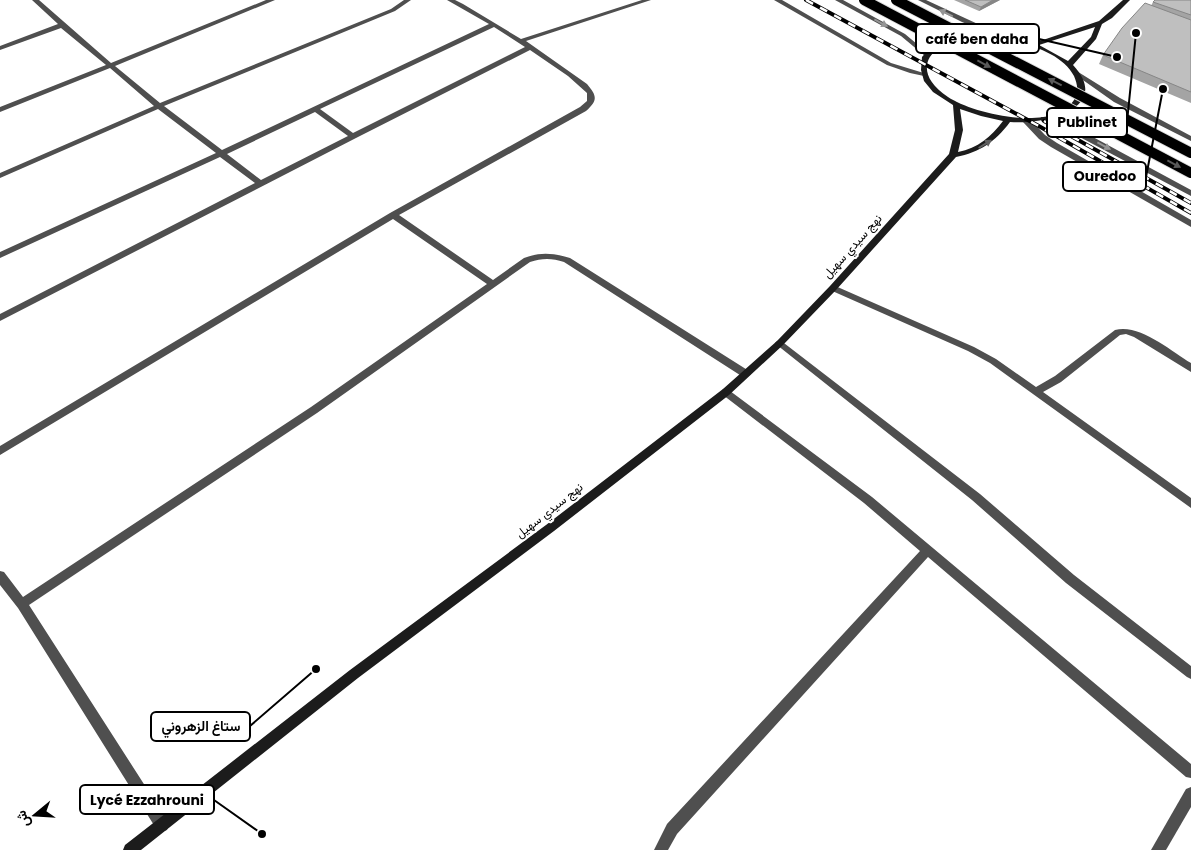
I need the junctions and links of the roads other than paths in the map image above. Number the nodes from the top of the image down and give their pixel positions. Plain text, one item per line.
1 (35, 0) edge
2 (272, 0) edge
3 (408, 0) edge
4 (450, 0) edge
5 (648, 0) edge
6 (777, 0) edge
7 (838, 0) edge
8 (864, 0) edge
9 (896, 0) edge
10 (921, 0) edge
11 (1127, 0) edge
12 (1099, 24) junction
13 (62, 25) junction
14 (493, 25) junction
15 (1005, 38) junction
16 (520, 41) junction
17 (1029, 43) junction
18 (0, 48) edge
19 (529, 48) junction
20 (927, 55) junction
21 (112, 66) junction
22 (1069, 66) junction
23 (1075, 72) junction
24 (924, 74) junction
25 (956, 104) junction
26 (160, 106) junction
27 (315, 109) junction
28 (0, 110) edge
29 (1008, 119) junction
30 (1044, 119) junction
31 (1026, 120) junction
32 (353, 136) junction
33 (1191, 138) edge
34 (222, 153) junction
35 (1191, 153) edge
36 (953, 155) junction
37 (1191, 173) edge
38 (0, 176) edge
39 (260, 183) junction
40 (1191, 193) edge
41 (393, 215) junction
42 (1191, 224) edge
43 (0, 255) edge
44 (493, 284) junction
45 (833, 288) junction
46 (0, 318) edge
47 (780, 343) junction
48 (1191, 368) edge
49 (746, 374) junction
50 (726, 392) junction
51 (1036, 392) junction
52 (0, 451) edge
53 (1191, 504) edge
54 (927, 551) junction
55 (0, 576) edge
56 (22, 604) junction
57 (1191, 673) edge
58 (1191, 772) edge
59 (1191, 794) edge
60 (162, 825) junction
61 (130, 850) edge
62 (661, 850) edge
63 (1158, 850) edge

1 - 13 street
2 - 21 street
3 - 26 street
4 - 14 street
5 - 16 street
6 - 24 street
7 -> 20 street
8 -> 37 highway, bridge
35 -> 9 highway, bridge
15 -> 10 street
11 - 12 main road
12 - 17 main road
12 - 22 main road
13 - 18 street
13 - 21 street
14 - 16 street
14 - 27 street
15 - 17 main road
15 - 20 main road
16 - 19 street
17 - 22 main road
19 - 32 street
19 - 41 street
20 - 24 main road
21 - 26 street
21 - 28 street
22 - 23 main road
23 - 30 main road
23 - 33 street
24 - 25 main road
25 - 29 main road
25 - 36 main road, نهج سيدي سهيل
26 - 34 street
26 - 38 street
27 - 32 street
27 - 34 street
29 - 31 main road
36 -> 29 main road
30 - 31 main road
30 -> 40 street
31 - 42 street
32 - 39 street
34 - 39 street
34 - 43 street
36 - 45 main road, نهج سيدي سهيل
39 - 46 street
41 - 44 street
41 - 52 street
44 - 49 street
44 - 56 street
45 - 47 main road, نهج سيدي سهيل
45 - 51 street
47 - 49 main road, نهج سيدي سهيل
47 - 57 street
48 - 51 street
49 - 50 main road, نهج سيدي سهيل
50 - 54 street
50 - 60 main road, نهج سيدي سهيل
51 - 53 street
54 - 58 street
54 - 62 street
55 - 56 street
56 - 60 street
59 - 63 street
60 - 61 main road, نهج سيدي سهيل

